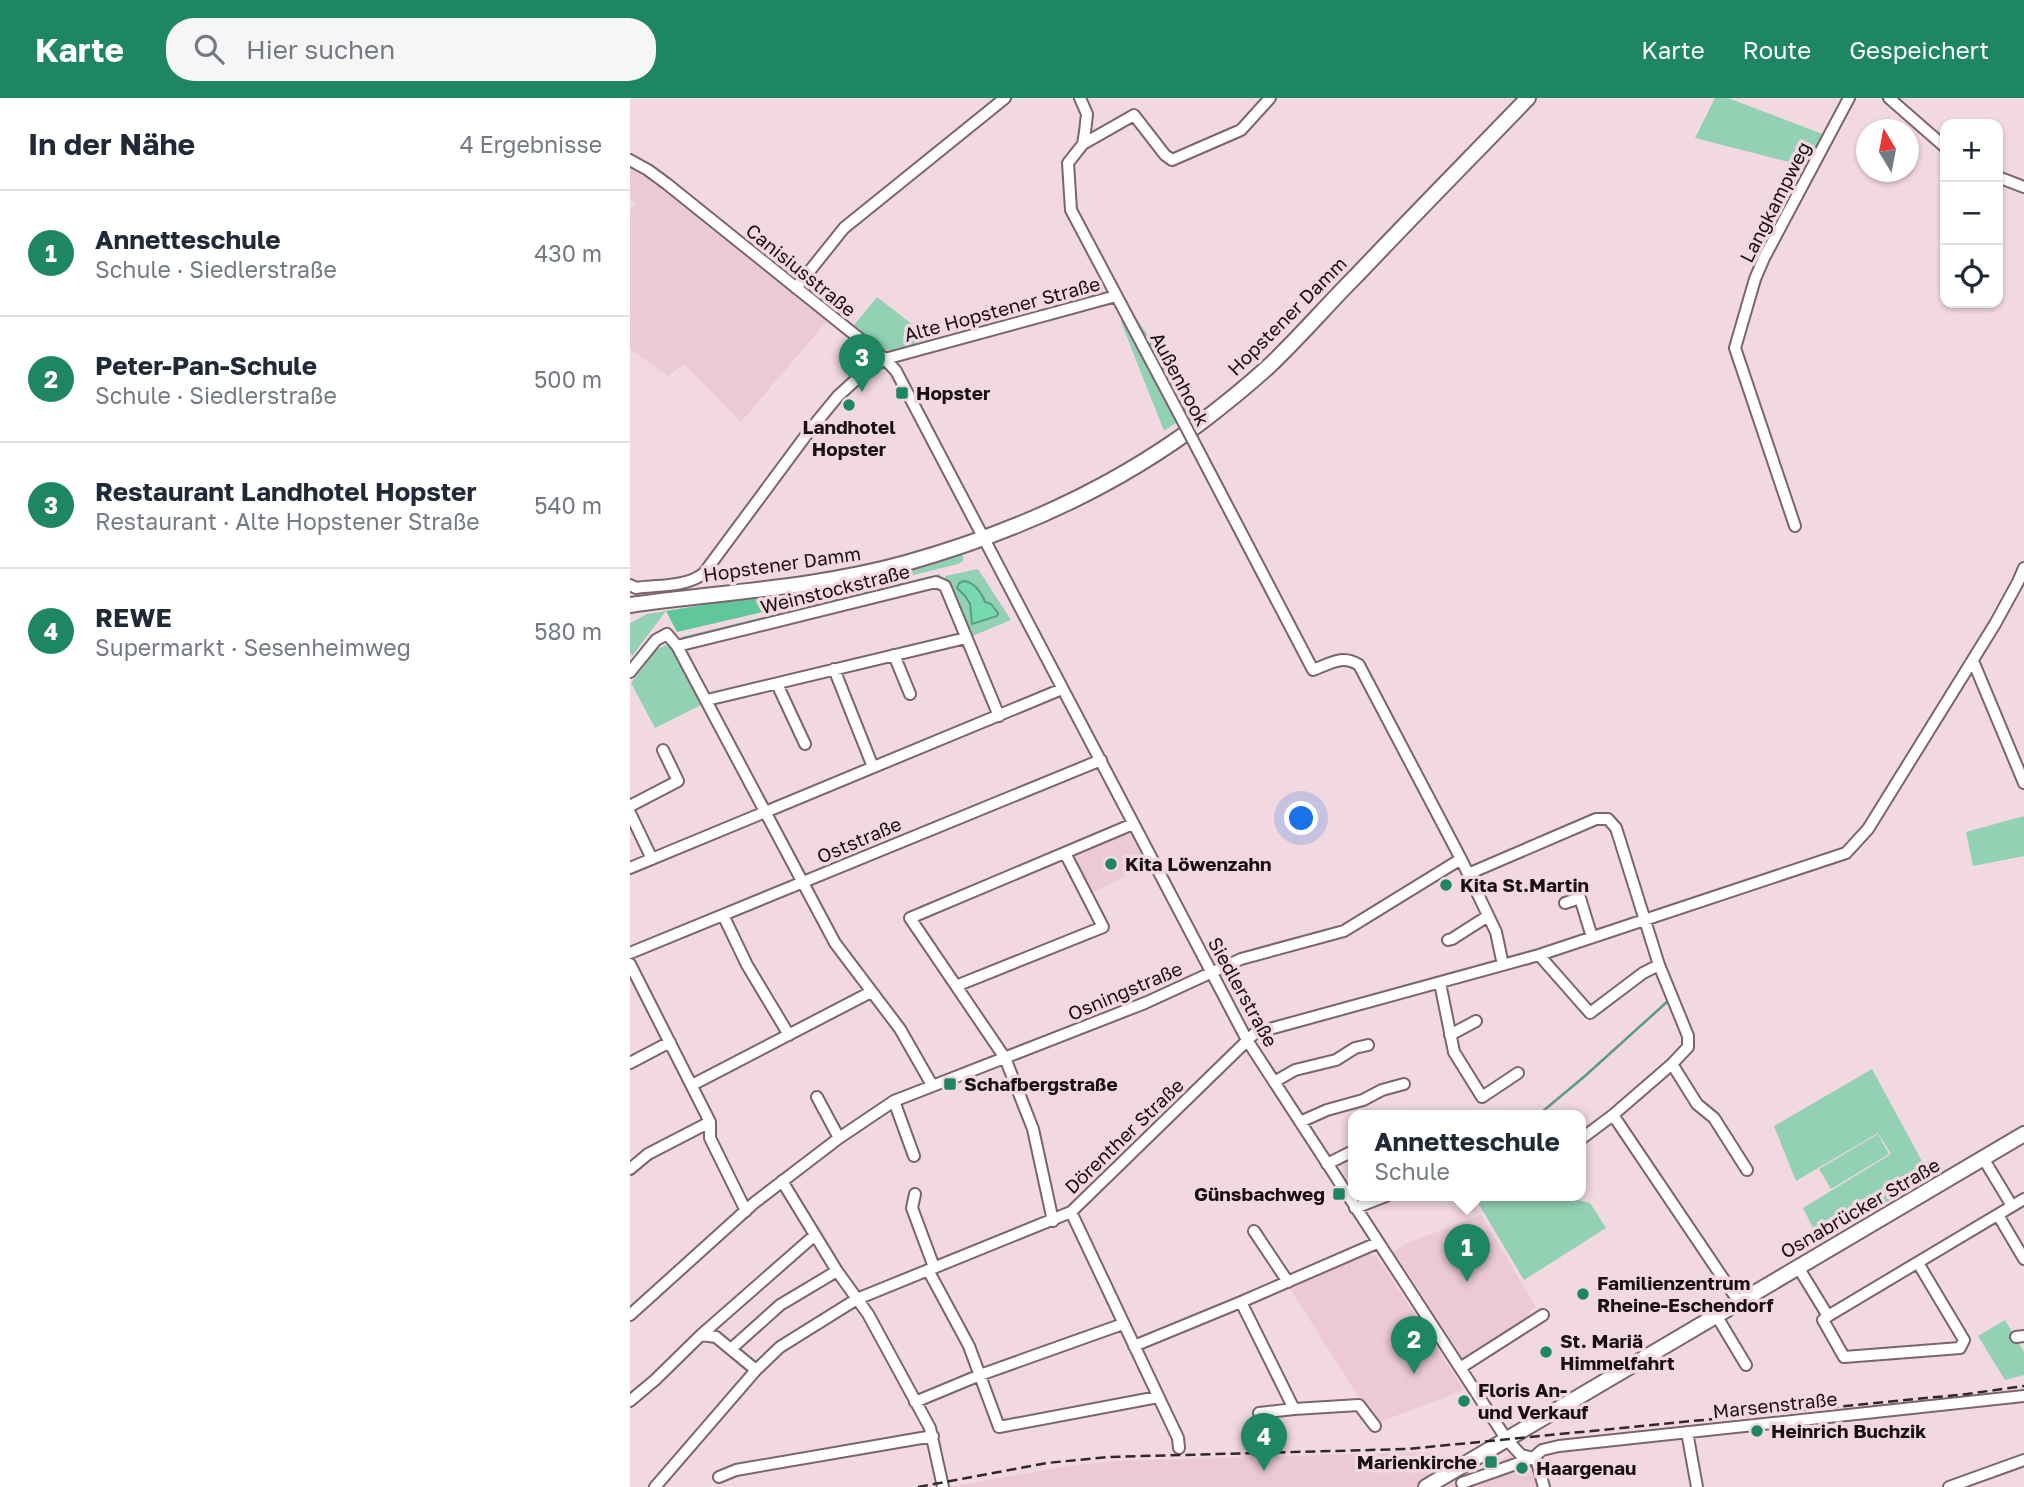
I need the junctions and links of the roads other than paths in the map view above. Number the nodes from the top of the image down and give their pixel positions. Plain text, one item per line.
1 (1005, 98) edge
2 (1080, 98) edge
3 (1270, 98) edge
4 (1528, 98) edge
5 (1849, 98) edge
6 (1889, 98) edge
7 (1940, 143) edge
8 (1083, 144) junction
9 (630, 160) edge
10 (2003, 179) edge
11 (2024, 187) edge
12 (796, 288) junction
13 (1116, 296) junction
14 (885, 359) junction
15 (1795, 526) dead end
16 (985, 539) junction
17 (2024, 568) edge
18 (630, 586) edge
19 (630, 605) edge
20 (966, 638) junction
21 (677, 646) junction
22 (894, 655) junction
23 (1973, 661) junction
24 (834, 670) junction
25 (630, 672) edge
26 (777, 684) junction
27 (1062, 689) junction
28 (910, 694) dead end
29 (707, 700) junction
30 (999, 716) junction
31 (804, 744) dead end
32 (663, 750) dead end
33 (1101, 760) junction
34 (873, 767) junction
35 (2024, 783) edge
36 (630, 806) edge
37 (765, 812) junction
38 (630, 813) edge
39 (1133, 824) junction
40 (1065, 853) junction
41 (652, 859) junction
42 (1461, 859) junction
43 (630, 868) edge
44 (1468, 874) junction
45 (802, 883) junction
46 (1565, 903) dead end
47 (723, 915) junction
48 (1489, 916) junction
49 (1646, 919) junction
50 (1592, 937) junction
51 (1448, 940) dead end
52 (630, 953) edge
53 (1539, 955) junction
54 (630, 964) edge
55 (1503, 965) junction
56 (1660, 965) junction
57 (1211, 973) junction
58 (1440, 983) junction
59 (956, 986) junction
60 (871, 992) junction
61 (1476, 1021) dead end
62 (789, 1035) junction
63 (1450, 1035) junction
64 (1247, 1040) junction
65 (670, 1042) junction
66 (1368, 1045) dead end
67 (1005, 1058) junction
68 (630, 1063) edge
69 (1672, 1064) junction
70 (1518, 1073) dead end
71 (1274, 1082) junction
72 (1404, 1084) dead end
73 (692, 1085) junction
74 (932, 1085) junction
75 (817, 1097) dead end
76 (894, 1101) junction
77 (1613, 1115) junction
78 (710, 1122) junction
79 (1300, 1122) junction
80 (2024, 1134) edge
81 (1586, 1135) edge
82 (839, 1138) junction
83 (1348, 1154) edge
84 (914, 1156) dead end
85 (1983, 1158) junction
86 (1327, 1164) junction
87 (630, 1169) edge
88 (1748, 1170) dead end
89 (782, 1181) junction
90 (915, 1194) dead end
91 (1348, 1197) edge
92 (2024, 1199) edge
93 (1351, 1201) edge
94 (1373, 1201) edge
95 (2012, 1206) junction
96 (1355, 1208) junction
97 (746, 1210) junction
98 (1071, 1212) junction
99 (1998, 1215) junction
100 (1053, 1221) junction
101 (1254, 1231) dead end
102 (814, 1236) junction
103 (1377, 1243) junction
104 (2024, 1259) edge
105 (1918, 1263) junction
106 (1798, 1267) junction
107 (931, 1269) junction
108 (837, 1271) junction
109 (1288, 1282) junction
110 (857, 1299) junction
111 (1241, 1302) junction
112 (1738, 1302) junction
113 (630, 1315) edge
114 (1543, 1315) dead end
115 (1717, 1315) junction
116 (1828, 1316) junction
117 (1123, 1324) junction
118 (701, 1335) junction
119 (1134, 1346) junction
120 (731, 1349) junction
121 (1746, 1365) dead end
122 (1461, 1368) junction
123 (756, 1370) junction
124 (980, 1375) junction
125 (2024, 1396) edge
126 (1158, 1397) junction
127 (630, 1401) edge
128 (915, 1402) junction
129 (1294, 1409) junction
130 (1259, 1413) dead end
131 (1374, 1426) dead end
132 (1687, 1432) junction
133 (933, 1436) junction
134 (1507, 1440) junction
135 (1178, 1448) dead end
136 (1533, 1458) junction
137 (2024, 1460) edge
138 (719, 1478) dead end
139 (1460, 1480) edge
140 (655, 1487) edge
141 (943, 1487) edge
142 (1426, 1487) edge
143 (1544, 1487) edge
144 (1697, 1487) edge
145 (1949, 1487) edge

1 - 12 street
2 - 8 street, Außenhook
3 - 8 street
4 - 16 main road, Hopstener Damm
5 - 15 street, Langkampweg
6 - 7 street
8 - 13 street, Außenhook
9 - 12 street, Canisiusstraße
10 - 11 street
12 - 14 street, Canisiusstraße
13 - 14 street, Alte Hopstener Straße
13 - 42 street, Außenhook, bridge
14 - 16 street, Canisiusstraße
14 - 18 street, Alte Hopstener Straße
16 - 19 main road, Hopstener Damm
16 - 27 street, Siedlerstraße
17 - 23 street
20 - 21 street, Weinstockstraße
20 - 22 street
20 - 30 street, Weinstockstraße
21 - 25 street, Weinstockstraße
21 - 29 street
22 - 24 street
22 - 28 street
23 - 35 street
23 - 49 street, Dörenther Straße
24 - 26 street
24 - 34 street
26 - 29 street
26 - 31 street
27 - 30 street
27 - 33 street, Siedlerstraße
29 - 37 street
30 - 34 street
32 - 36 street
33 - 39 street, Siedlerstraße
33 - 45 street, Oststraße
34 - 37 street
37 - 41 street
37 - 45 street
38 - 41 street
39 - 40 street
39 - 57 street, Siedlerstraße
40 - 59 street
40 - 59 street
41 - 43 street
42 - 44 street
42 - 57 street, Osningstraße
44 - 48 street
44 - 49 street
45 - 47 street, Oststraße
45 - 60 street
46 - 50 street
47 - 52 street, Oststraße
47 - 62 street
48 - 51 street
48 - 55 street
49 - 50 street, Dörenther Straße
49 - 56 street
50 - 53 street, Dörenther Straße
53 - 55 street, Dörenther Straße
53 - 56 street
54 - 65 street
55 - 58 street, Dörenther Straße
56 - 69 street
57 - 64 street, Siedlerstraße
57 - 67 street, Osningstraße
58 - 63 street
58 - 64 street, Dörenther Straße
59 - 67 street
60 - 62 street
60 - 74 street
61 - 63 street
62 - 73 street
63 - 70 street
64 - 71 street, Siedlerstraße
64 - 98 street, Dörenther Straße
65 - 68 street
65 - 73 street
66 - 71 street
67 - 74 street, Osningstraße
67 - 100 street
69 - 77 street
69 - 88 street
71 - 79 street, Siedlerstraße
72 - 79 street
73 - 78 street
74 - 76 street, Osningstraße
75 - 82 street
76 - 82 street, Osningstraße
76 - 84 street
77 - 81 street
77 - 112 street
78 - 87 street
78 - 97 street
79 - 86 street, Siedlerstraße
80 - 85 main road, Osnabrücker Straße
82 - 89 street, Osningstraße
83 - 86 street
85 - 95 street
85 - 106 main road, Osnabrücker Straße
86 - 91 street, Siedlerstraße
89 - 97 street, Osningstraße
89 - 102 street
90 - 107 street
92 - 95 street
93 - 96 street, Siedlerstraße
94 - 96 street
95 - 99 street
96 - 103 street, Siedlerstraße
97 - 113 street, Osningstraße
98 - 100 street, Dörenther Straße
98 - 117 street
99 - 104 street
99 - 105 street
100 - 107 street, Dörenther Straße
101 - 109 street
102 - 108 street
102 - 118 street
103 - 109 street
103 - 122 street, Siedlerstraße
105 - 116 street
105 - 116 street
106 - 112 main road, Osnabrücker Straße
106 - 116 street
107 - 110 street, Dörenther Straße
107 - 124 street
108 - 110 street
108 - 120 street
109 - 111 street
110 - 123 street, Dörenther Straße
110 - 128 street
111 - 119 street
111 - 129 street
112 - 115 main road, Osnabrücker Straße
114 - 122 street
115 - 121 street
115 - 134 main road, Osnabrücker Straße
117 - 119 street
117 - 124 street
118 - 120 street
118 - 127 street
119 - 126 street
120 - 123 street
122 - 134 street, Siedlerstraße
123 - 140 street, Dörenther Straße
124 - 126 street
124 - 128 street
125 - 132 street, Marsenstraße
126 - 135 street
128 - 133 street
129 - 130 street
129 - 131 street
132 - 136 street, Marsenstraße
132 - 144 street
133 - 138 street
133 - 141 street
134 - 136 street
134 - 139 main road, Osnabrücker Straße
136 - 139 street, Osnabrücker Straße
136 - 143 street
137 - 145 street
139 - 142 main road, Osnabrücker Straße

